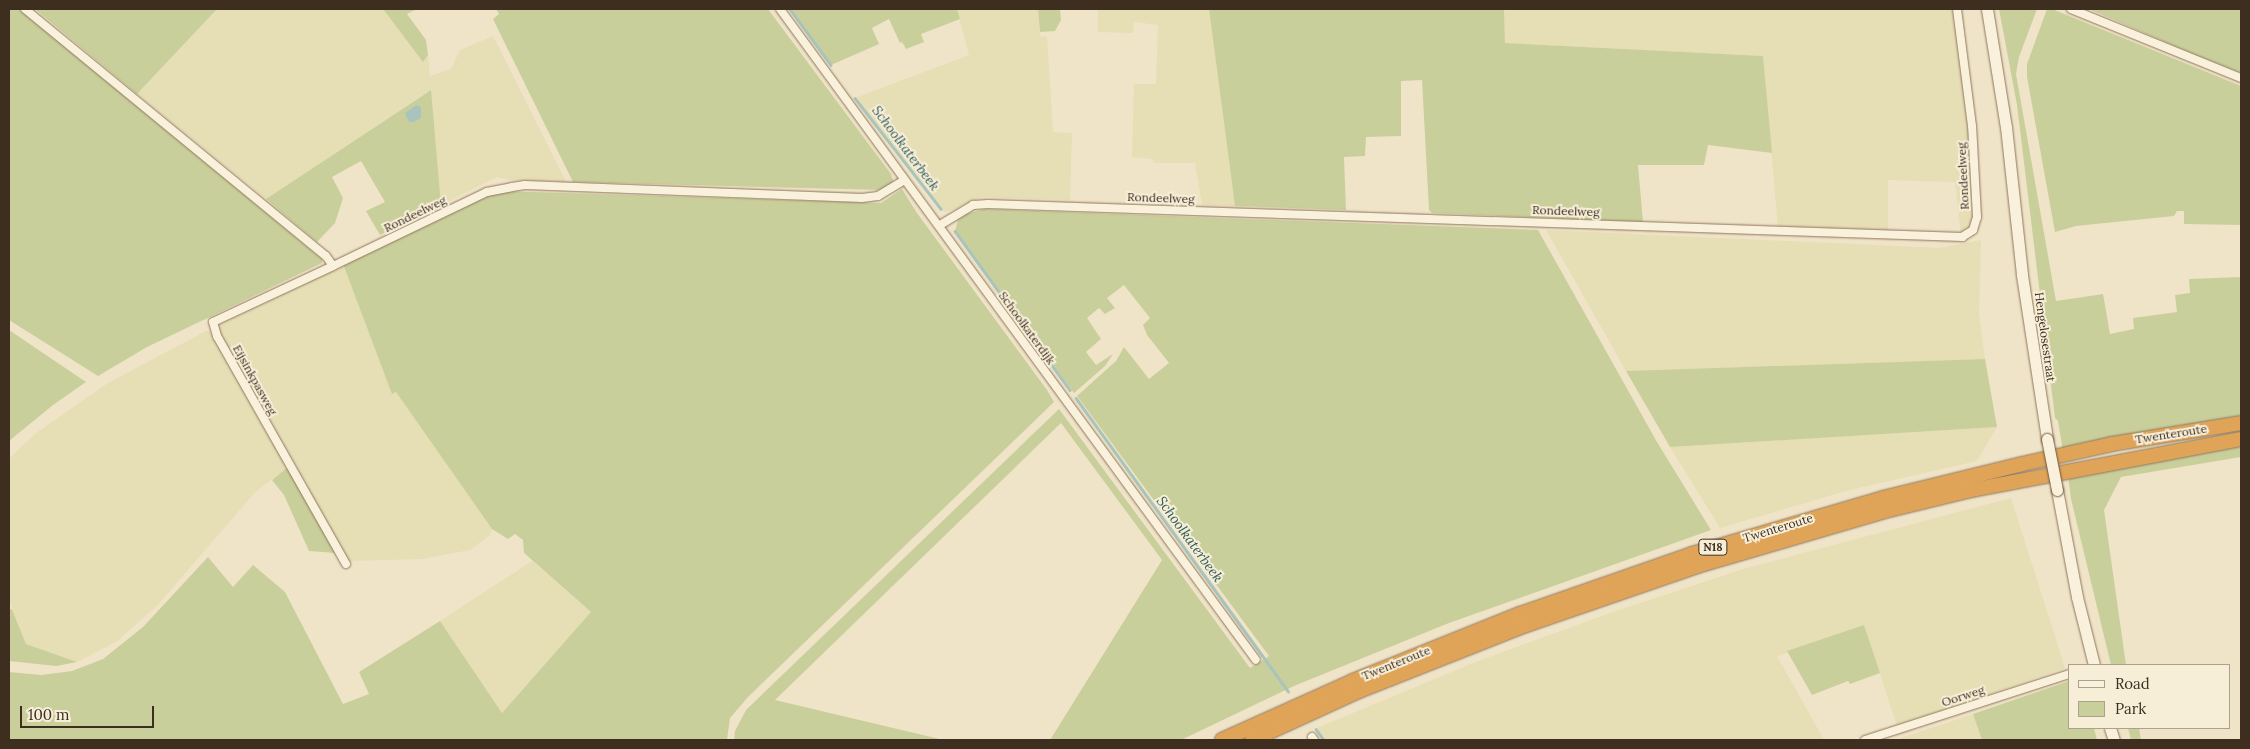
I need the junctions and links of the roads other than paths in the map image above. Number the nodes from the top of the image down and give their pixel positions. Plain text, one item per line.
1 (25, 9) edge
2 (780, 9) edge
3 (1958, 9) edge
4 (1987, 9) edge
5 (2071, 9) edge
6 (2241, 78) edge
7 (905, 180) junction
8 (940, 225) junction
9 (333, 266) junction
10 (2241, 424) edge
11 (2241, 439) edge
12 (346, 564) dead end
13 (1256, 660) dead end
14 (2094, 664) edge
15 (2068, 674) edge
16 (1222, 740) edge
17 (1252, 740) edge
18 (1865, 740) edge

1 - 9 street
2 - 7 street, Schoolkaterdijk
3 - 8 street, Rondeelweg
4 - 14 main road, Hengelosestraat, bridge
5 - 6 street
7 - 8 street, Schoolkaterdijk
7 - 9 street, Rondeelweg
8 - 13 street, Schoolkaterdijk
9 - 12 street, Eijsinkpasweg
10 - 16 highway, Twenteroute / N18
11 - 17 highway, Twenteroute / N18
15 - 18 street, Oorweg

